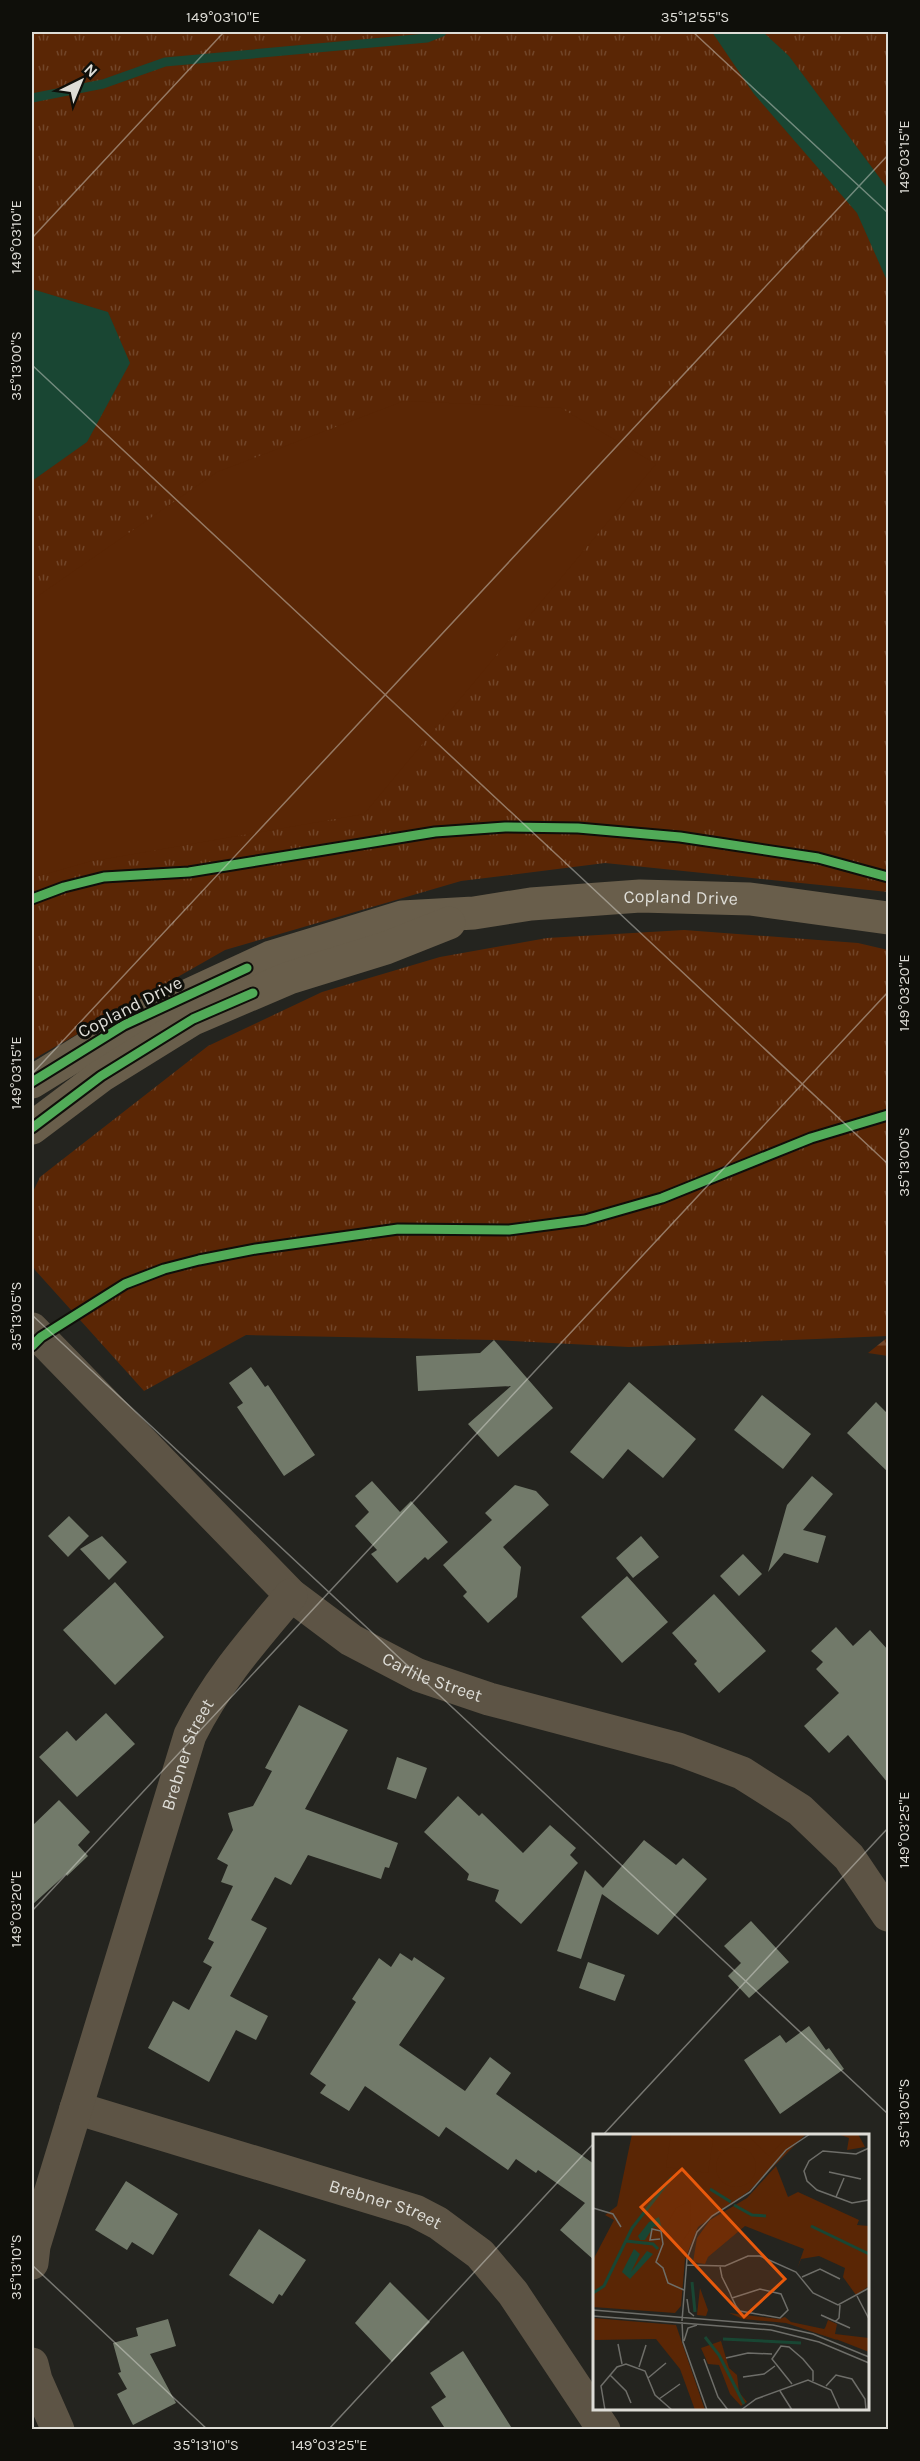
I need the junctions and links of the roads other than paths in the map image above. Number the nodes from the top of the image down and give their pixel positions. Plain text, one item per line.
1 (888, 918) edge
2 (404, 928) junction
3 (32, 1082) edge
4 (32, 1128) edge
5 (32, 1328) edge
6 (291, 1595) junction
7 (888, 1915) edge
8 (76, 2108) junction
9 (32, 2263) edge
10 (32, 2364) edge
11 (58, 2430) edge
12 (604, 2430) edge

1 - 2 main road, Copland Drive
2 - 3 main road, Copland Drive
2 - 4 main road, Copland Drive
5 - 6 street, Carlile Street
6 - 7 street, Carlile Street
6 - 8 street, Brebner Street
8 - 9 street, Brebner Street
8 - 12 street, Brebner Street
10 - 11 street

